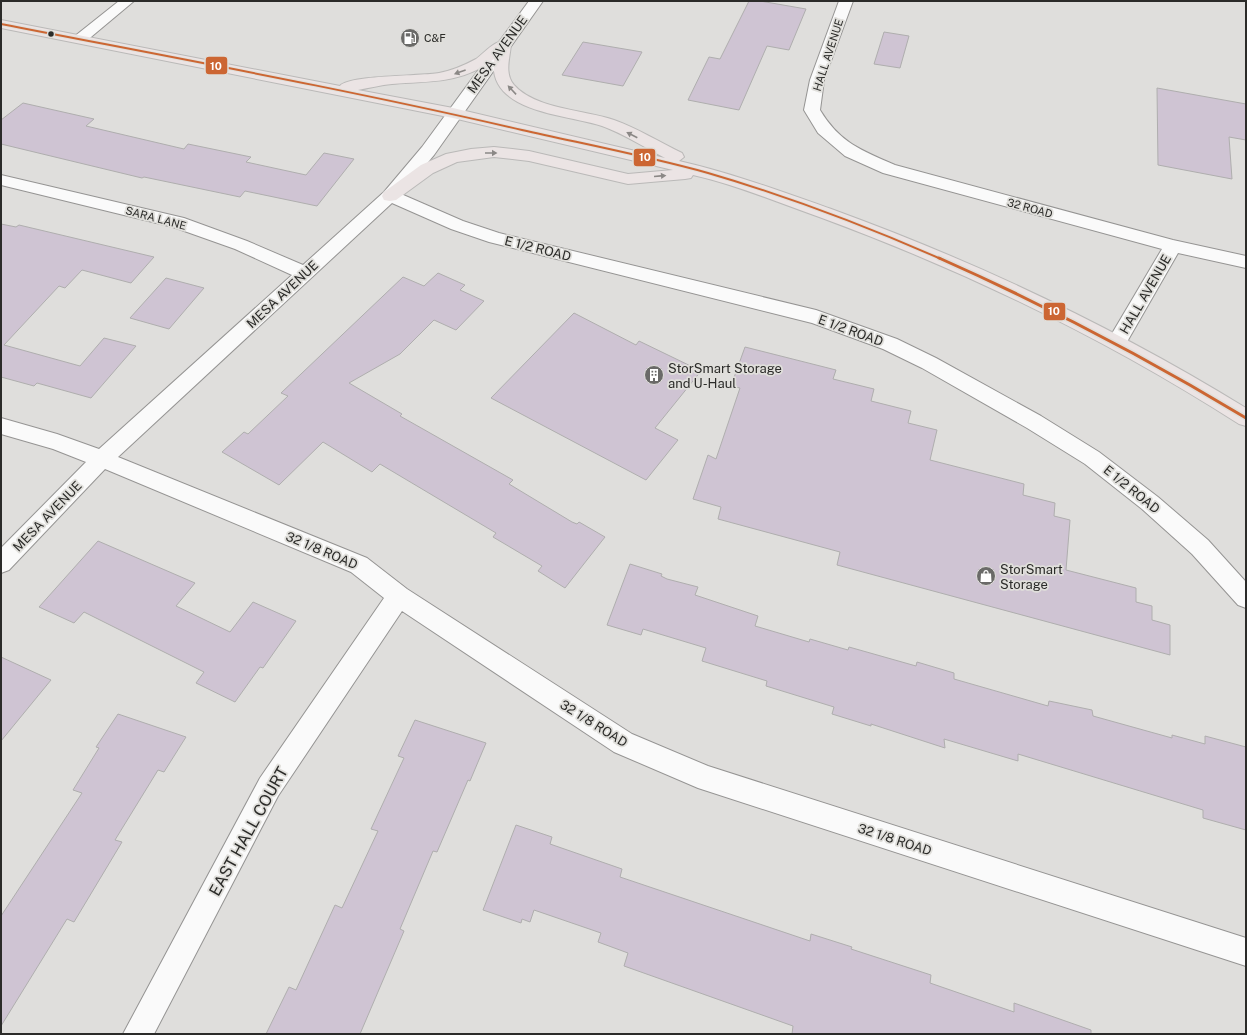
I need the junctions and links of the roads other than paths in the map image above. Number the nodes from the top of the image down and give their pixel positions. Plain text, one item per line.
1 (126, 1) edge
2 (536, 1) edge
3 (846, 1) edge
4 (1, 24) edge
5 (80, 39) junction
6 (504, 44) junction
7 (332, 89) junction
8 (453, 113) junction
9 (824, 130) joint
10 (704, 172) junction
11 (1, 180) edge
12 (390, 196) junction
13 (1173, 246) junction
14 (1246, 262) edge
15 (305, 273) junction
16 (1117, 342) junction
17 (1246, 418) edge
18 (1, 426) edge
19 (102, 459) junction
20 (1, 563) edge
21 (399, 596) junction
22 (1246, 598) edge
23 (1246, 952) edge
24 (138, 1034) edge

1 - 5 street
2 - 6 street, MESA AVENUE
3 - 9 street, HALL AVENUE
4 - 5 main road
5 - 7 main road
6 -> 7 main road
6 - 8 street, MESA AVENUE
10 -> 6 main road
7 - 8 main road
8 - 10 main road
8 - 12 street, MESA AVENUE
9 - 13 street, 32 ROAD
12 -> 10 main road
10 - 16 main road
11 - 15 street, SARA LANE
12 - 15 street, MESA AVENUE
12 - 22 street, E 1/2 ROAD
13 - 14 street, 32 ROAD
13 - 16 street, HALL AVENUE
15 - 19 street, MESA AVENUE
16 - 17 main road
18 - 19 street, 32 1/8 ROAD
19 - 20 street, MESA AVENUE
19 - 21 street, 32 1/8 ROAD
21 - 23 street, 32 1/8 ROAD
21 - 24 street, EAST HALL COURT

